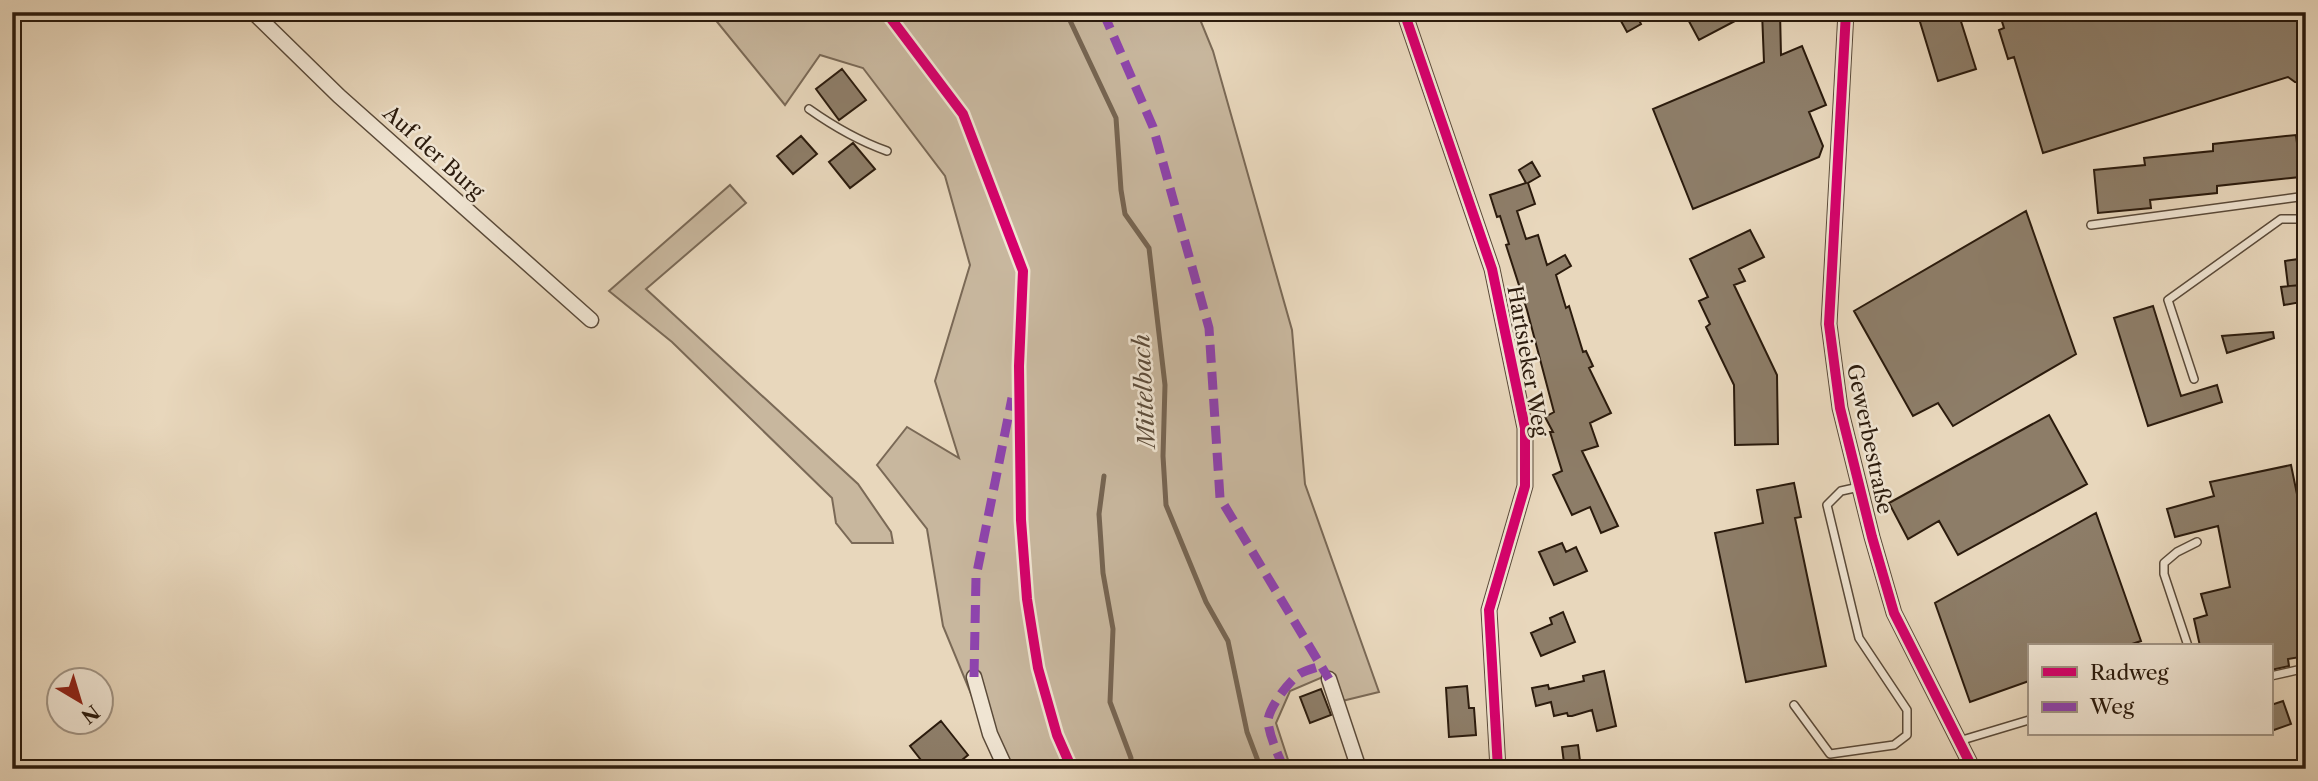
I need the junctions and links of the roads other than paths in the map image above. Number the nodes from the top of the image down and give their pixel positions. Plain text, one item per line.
1 (253, 12) edge
2 (1404, 12) edge
3 (1846, 12) edge
4 (809, 109) dead end
5 (887, 151) dead end
6 (2306, 196) edge
7 (2306, 219) edge
8 (2091, 225) dead end
9 (591, 320) dead end
10 (2194, 379) dead end
11 (1859, 486) junction
12 (2197, 542) dead end
13 (2187, 644) edge
14 (2306, 668) edge
15 (2272, 676) edge
16 (974, 677) dead end
17 (1329, 679) dead end
18 (1794, 705) dead end
19 (2028, 720) edge
20 (1959, 741) junction
21 (1002, 768) edge
22 (1359, 769) edge
23 (1498, 769) edge
24 (1973, 769) edge

1 - 9 street, Auf der Burg
2 - 23 street, Hartsieker Weg
3 - 11 street, Gewerbestraße
4 - 5 lane
6 - 8 lane
7 - 10 lane
11 - 18 lane
11 - 20 street, Gewerbestraße
12 - 13 lane
14 - 15 lane
16 - 21 street
17 - 22 street
19 - 20 lane
20 - 24 street, Gewerbestraße

